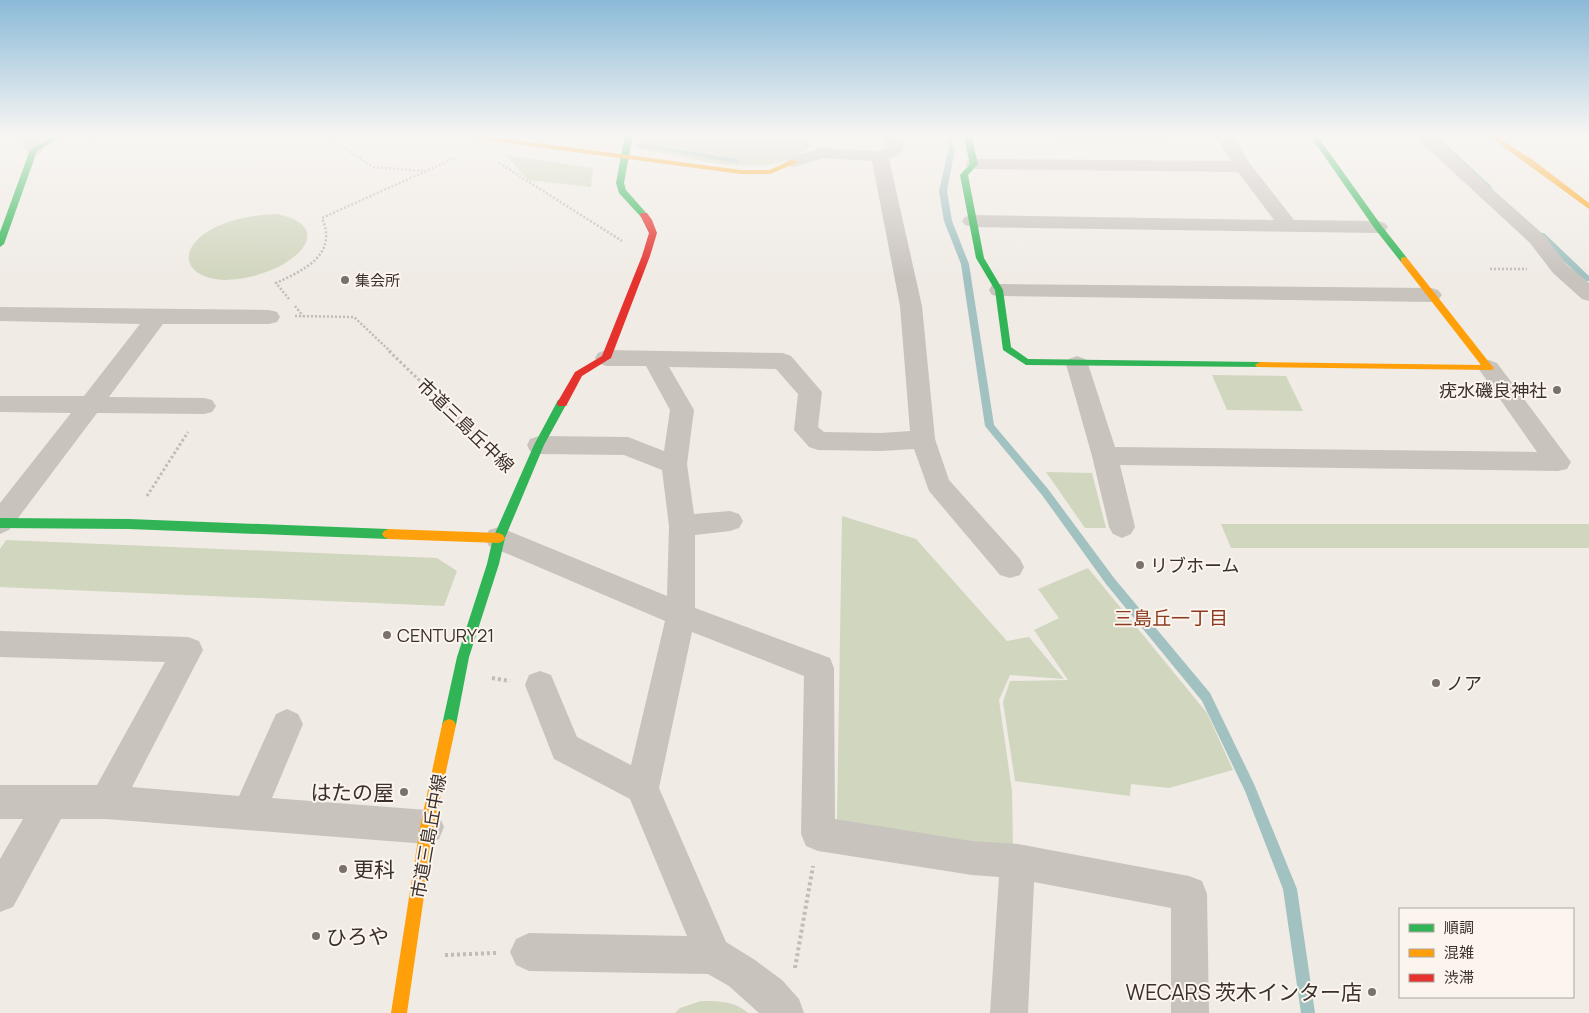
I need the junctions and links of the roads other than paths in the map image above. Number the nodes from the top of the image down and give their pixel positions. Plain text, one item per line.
1 (20, 181) edge
2 (620, 181) edge
3 (885, 181) edge
4 (965, 181) edge
5 (1254, 181) edge
6 (1346, 181) edge
7 (1473, 181) edge
8 (1555, 181) edge
9 (1589, 207) edge
10 (972, 221) junction
11 (1288, 225) junction
12 (1378, 227) junction
13 (0, 244) edge
14 (999, 290) junction
15 (1589, 294) edge
16 (1431, 296) junction
17 (0, 314) edge
18 (157, 317) junction
19 (269, 317) road end
20 (606, 358) junction
21 (654, 359) junction
22 (1077, 364) junction
23 (1489, 368) junction
24 (0, 404) edge
25 (90, 405) junction
26 (204, 406) road end
27 (923, 439) junction
28 (539, 445) junction
29 (1105, 456) junction
30 (674, 464) junction
31 (730, 521) dead end
32 (0, 523) edge
33 (682, 526) junction
34 (1122, 527) dead end
35 (499, 538) junction
36 (1010, 567) dead end
37 (681, 615) junction
38 (0, 644) edge
39 (540, 685) road end
40 (287, 724) dead end
41 (642, 788) junction
42 (0, 802) edge
43 (106, 802) junction
44 (51, 803) junction
45 (249, 813) junction
46 (427, 827) junction
47 (1018, 861) junction
48 (0, 894) edge
49 (529, 952) road end
50 (713, 955) junction
51 (399, 1013) edge
52 (784, 1013) edge
53 (1009, 1013) edge
54 (1190, 1013) edge

1 - 13 street
2 - 20 street
3 - 27 street
4 - 10 street
5 - 11 street
6 - 12 street
7 - 15 street
8 - 9 street
10 - 11 street
10 - 14 street
11 - 12 street
12 - 16 street
14 - 16 street
14 - 22 street
16 - 23 street
17 - 18 street
18 - 19 street
18 - 25 street
20 - 21 street
20 - 28 street
21 - 27 street
21 - 30 street
22 - 23 street
22 - 29 street
23 - 29 street
24 - 25 street
25 - 26 street
25 - 32 street
27 - 36 street
28 - 30 street
28 - 35 street, 市道三島丘中線
29 - 34 street
30 - 33 street
31 - 33 street
32 - 35 street
33 - 37 street
35 - 37 street
35 - 46 street, 市道三島丘中線
37 - 41 street
37 - 47 street
38 - 43 street
39 - 41 street
40 - 45 street
41 - 50 street
42 - 44 street
43 - 44 street
43 - 45 street
44 - 48 street
45 - 46 street
46 - 51 street, 市道三島丘中線
47 - 53 street
47 - 54 street
49 - 50 street
50 - 52 street

